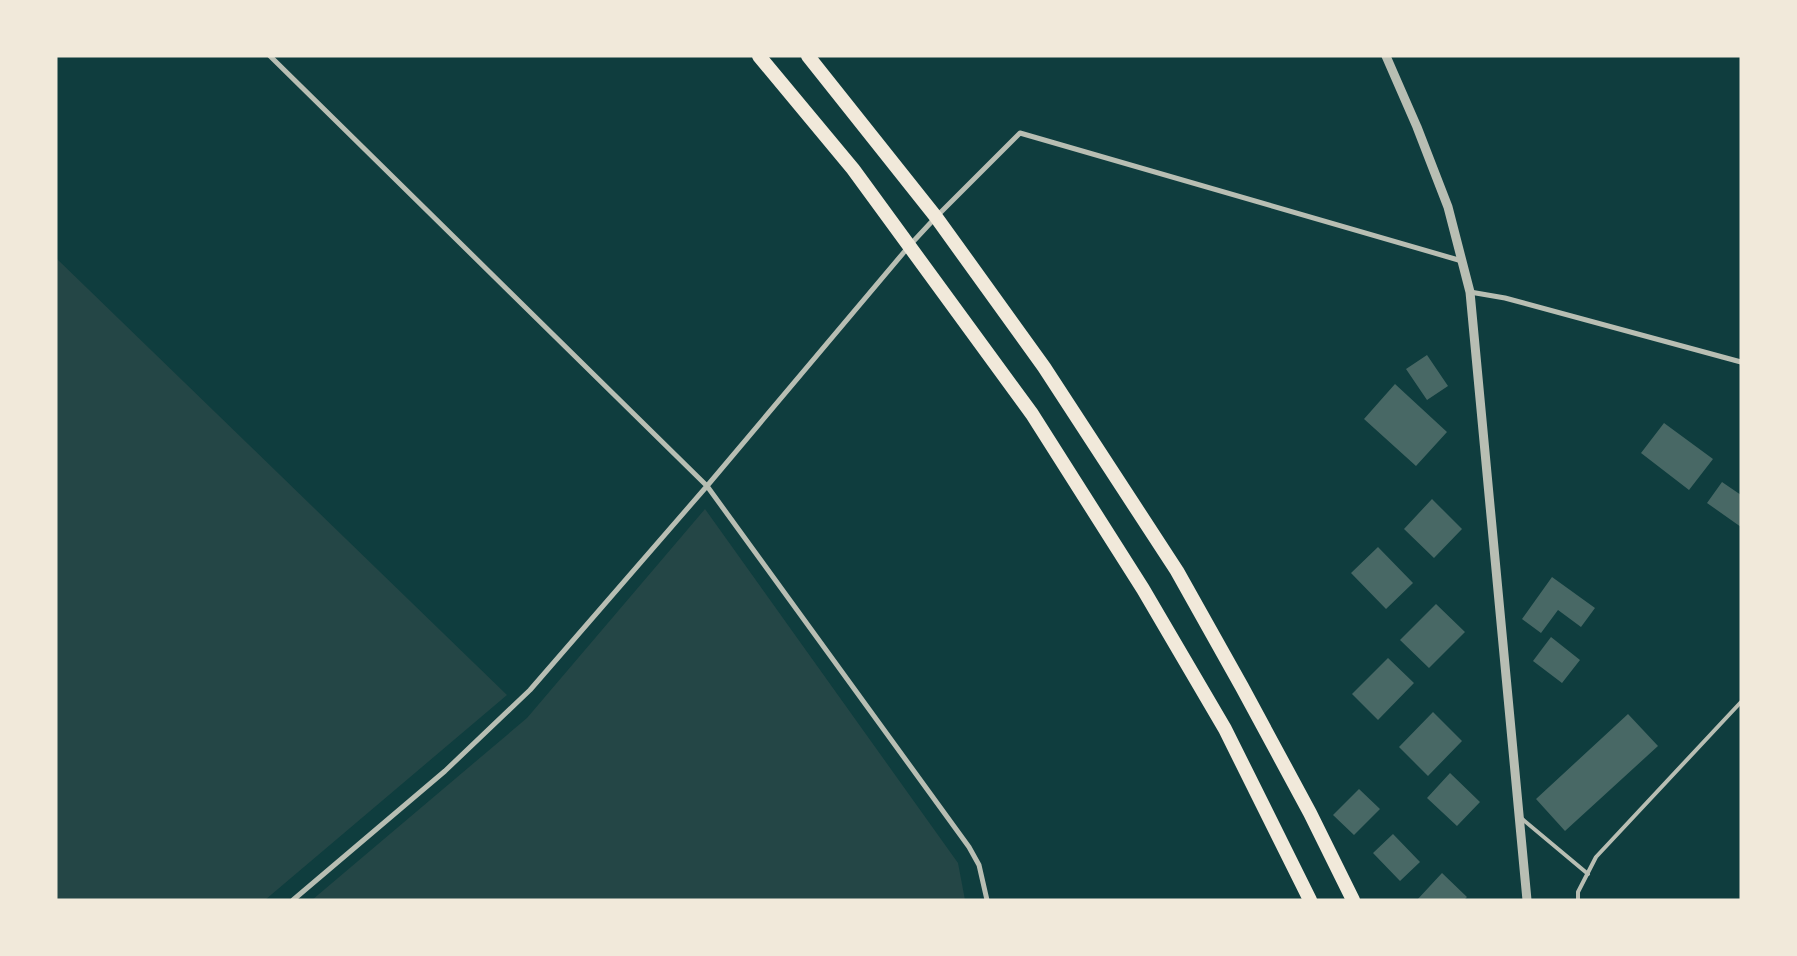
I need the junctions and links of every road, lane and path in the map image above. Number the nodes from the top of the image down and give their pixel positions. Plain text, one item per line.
1 (270, 56) edge
2 (759, 56) edge
3 (808, 56) edge
4 (1386, 56) edge
5 (936, 217) junction
6 (910, 245) junction
7 (1462, 261) junction
8 (1470, 292) junction
9 (1741, 362) edge
10 (707, 486) junction
11 (1741, 702) edge
12 (1520, 817) junction
13 (1588, 874) junction
14 (293, 900) edge
15 (987, 900) edge
16 (1310, 900) edge
17 (1353, 900) edge
18 (1527, 900) edge
19 (1578, 900) edge

1 - 10 street
2 - 6 highway
3 - 5 highway
4 - 7 street
5 - 6 street
5 - 7 street
5 - 17 highway
6 - 10 street
6 - 16 highway
7 - 8 street
8 - 9 street
8 - 12 street
10 - 14 street
10 - 15 street
11 - 13 lane
12 - 13 lane
12 - 18 street
13 - 19 lane

